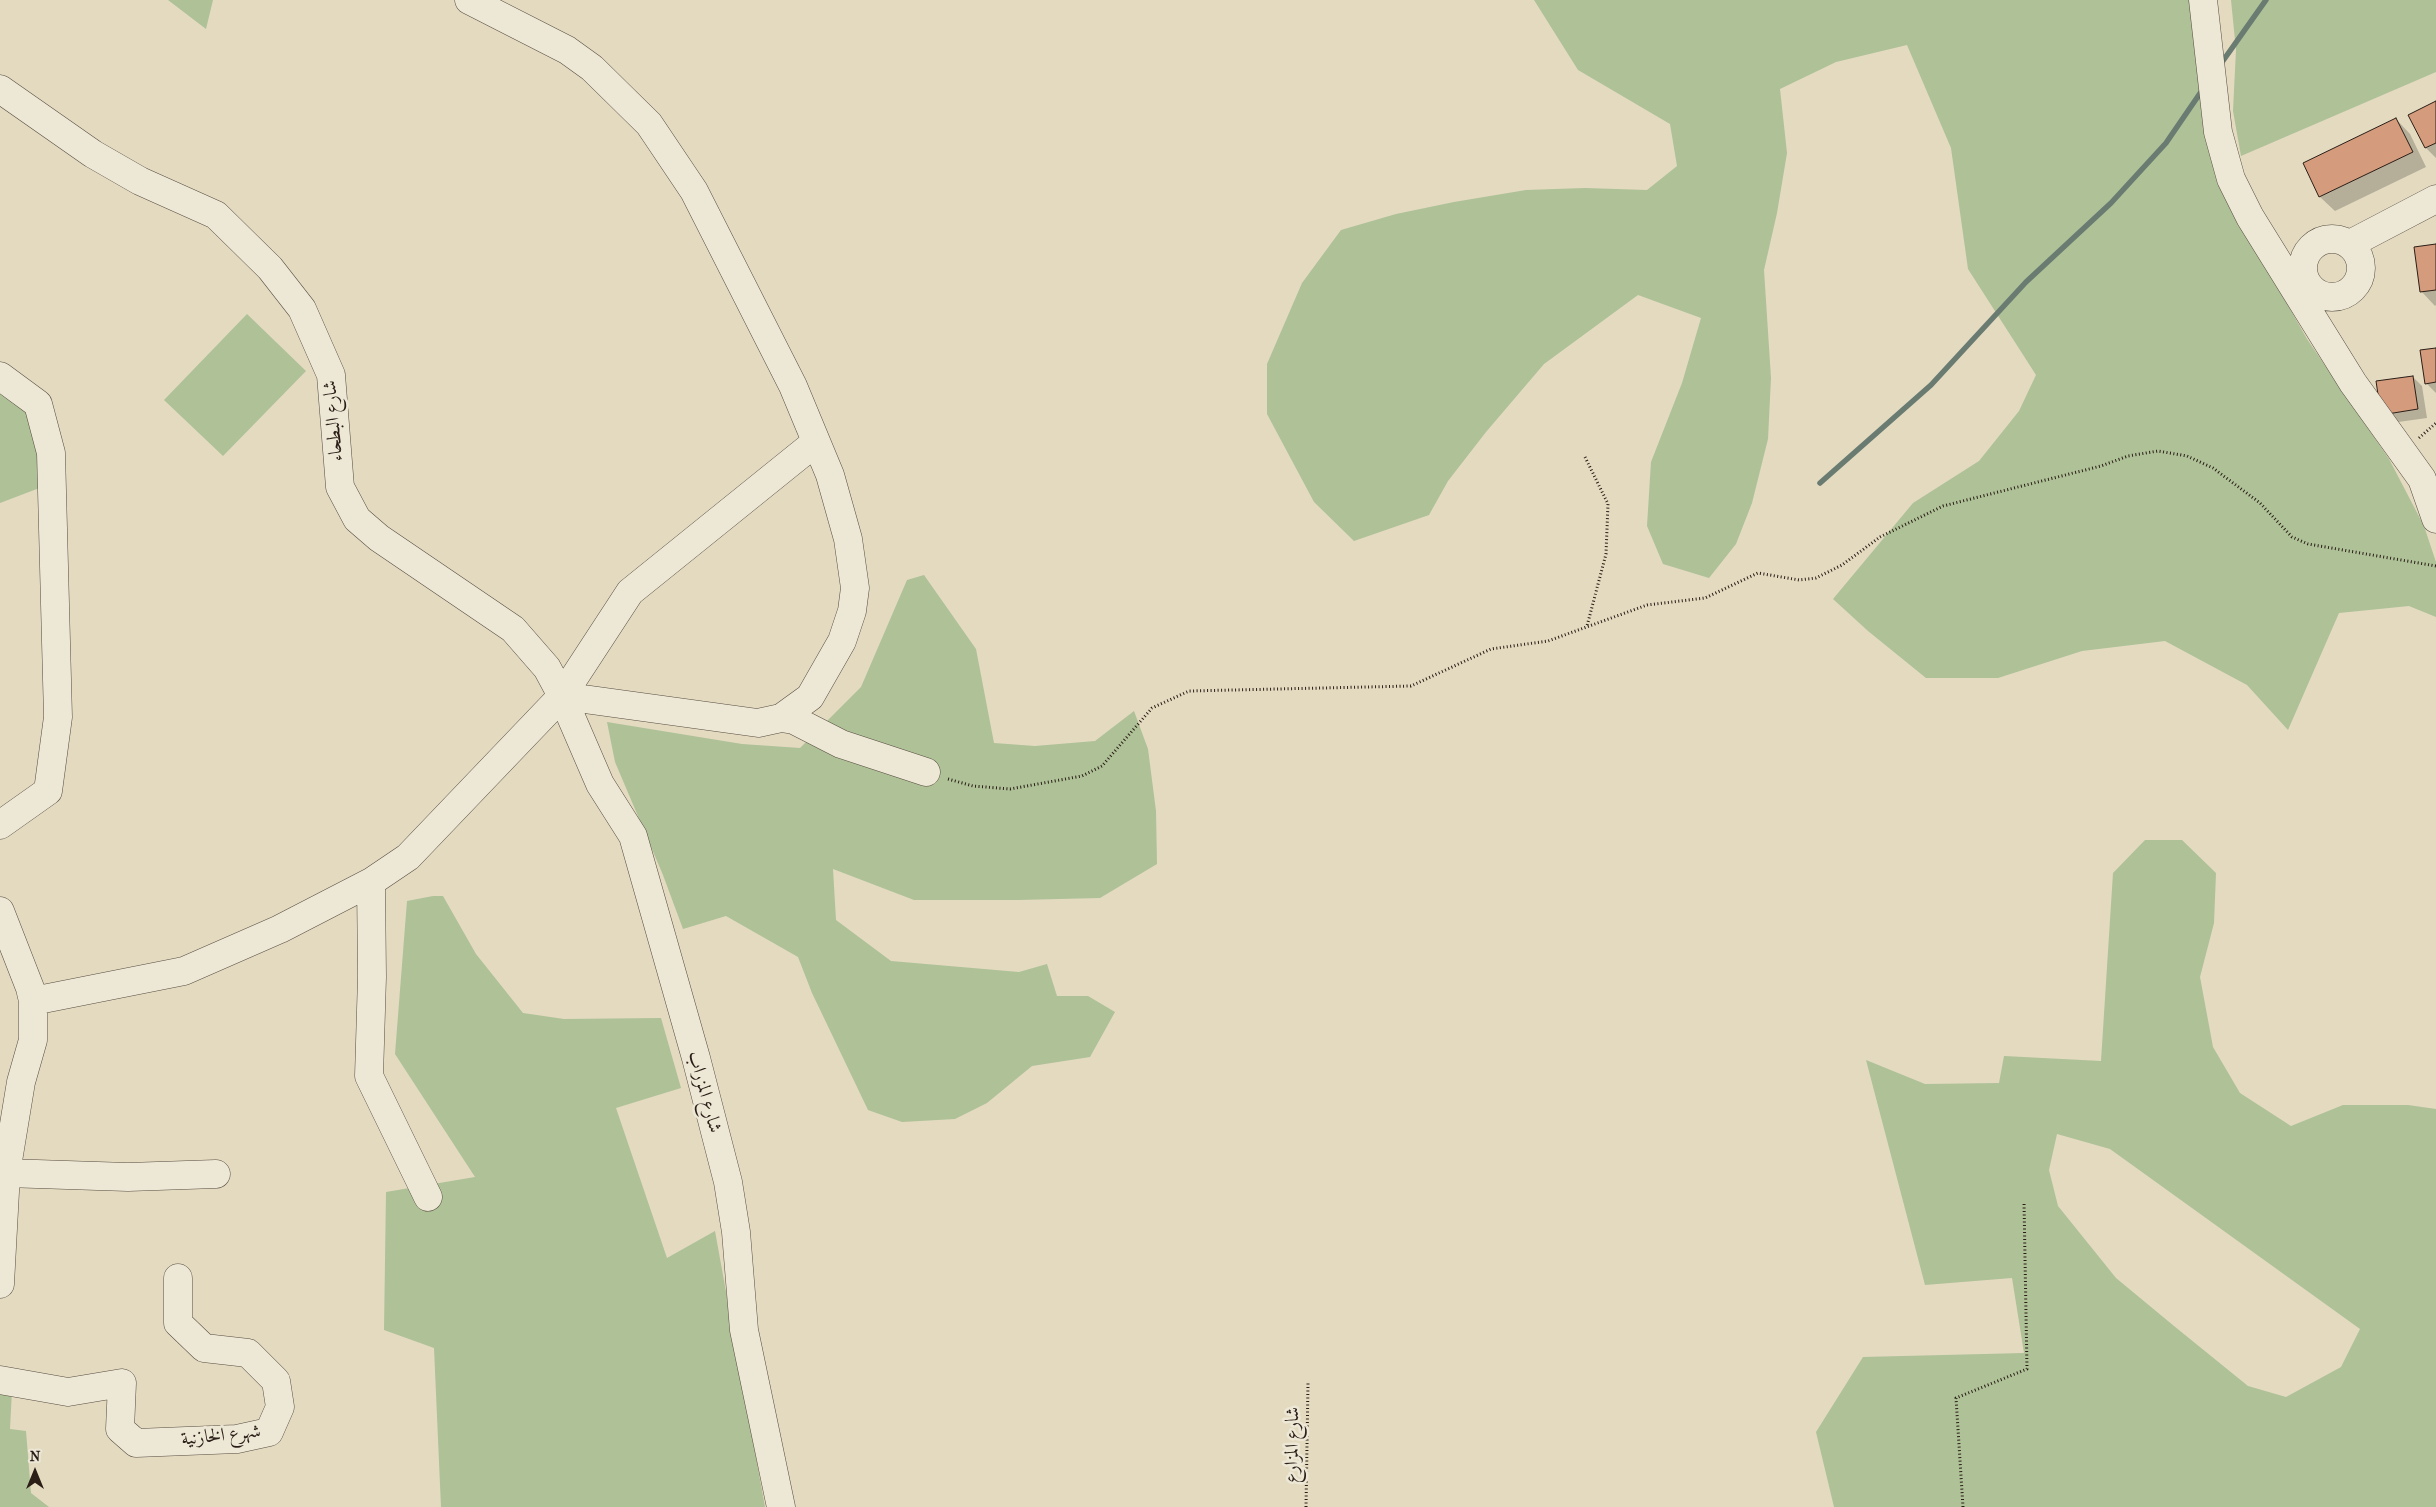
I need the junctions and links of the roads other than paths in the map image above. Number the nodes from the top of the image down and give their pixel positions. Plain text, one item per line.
1 (469, 0) edge
2 (2203, 0) edge
3 (0, 88) edge
4 (2436, 199) edge
5 (2350, 244) dead end
6 (0, 376) edge
7 (816, 442) junction
8 (2436, 519) edge
9 (562, 696) junction
10 (781, 718) junction
11 (926, 772) road end
12 (0, 825) edge
13 (371, 882) junction
14 (0, 911) edge
15 (33, 1001) junction
16 (6, 1173) junction
17 (216, 1174) dead end
18 (428, 1197) dead end
19 (178, 1278) dead end
20 (0, 1284) edge
21 (0, 1380) edge
22 (781, 1507) edge

1 - 7 street
2 - 8 street
3 - 9 street, شارع البطحاء
4 - 5 street
6 - 12 street
7 - 9 street
7 - 10 street
9 - 10 street
9 - 13 street
9 - 22 street, شارع المزراب
10 - 11 street
13 - 15 street
13 - 18 street
14 - 15 street
15 - 16 street
16 - 17 street
16 - 20 street
19 - 21 street, شهرع الخازنية

